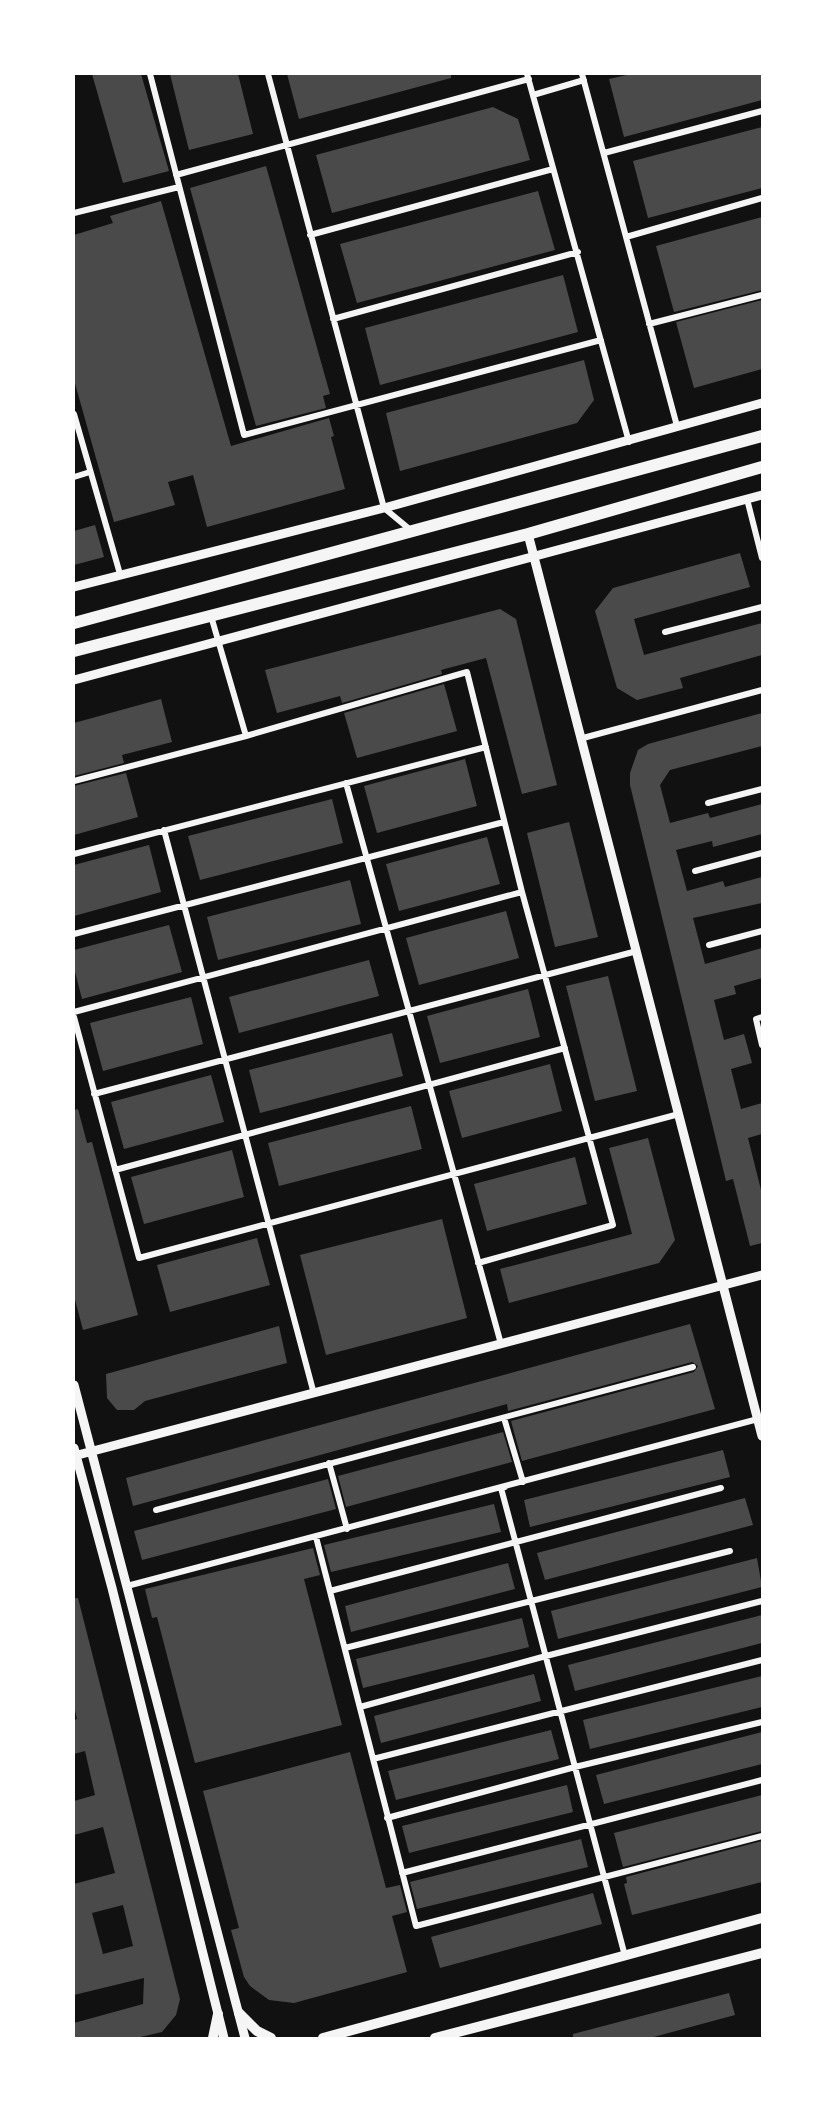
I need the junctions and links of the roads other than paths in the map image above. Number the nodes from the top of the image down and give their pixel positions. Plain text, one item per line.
1 (150, 74) edge
2 (268, 74) edge
3 (528, 76) edge
4 (583, 77) edge
5 (533, 95) junction
6 (762, 111) edge
7 (285, 145) junction
8 (604, 153) junction
9 (554, 169) junction
10 (176, 174) junction
11 (179, 187) junction
12 (762, 198) edge
13 (74, 213) edge
14 (310, 235) junction
15 (626, 237) junction
16 (578, 252) junction
17 (762, 295) edge
18 (333, 319) junction
19 (650, 324) junction
20 (601, 340) junction
21 (762, 403) edge
22 (358, 405) junction
23 (74, 414) edge
24 (677, 426) junction
25 (762, 436) edge
26 (629, 442) junction
27 (762, 467) edge
28 (90, 472) junction
29 (74, 477) edge
30 (762, 495) edge
31 (747, 499) junction
32 (384, 508) junction
33 (414, 532) junction
34 (528, 534) junction
35 (536, 555) junction
36 (762, 558) edge
37 (120, 574) junction
38 (74, 586) edge
39 (762, 607) edge
40 (211, 616) junction
41 (74, 623) edge
42 (665, 632) dead end
43 (218, 641) junction
44 (74, 651) edge
45 (74, 680) edge
46 (762, 690) edge
47 (246, 736) junction
48 (583, 738) junction
49 (486, 747) junction
50 (74, 781) edge
51 (346, 783) junction
52 (762, 789) edge
53 (708, 803) dead end
54 (504, 822) junction
55 (164, 830) junction
56 (762, 853) edge
57 (74, 854) edge
58 (367, 857) junction
59 (695, 871) dead end
60 (522, 892) junction
61 (184, 905) junction
62 (386, 928) junction
63 (762, 931) edge
64 (74, 934) edge
65 (709, 945) dead end
66 (638, 951) junction
67 (545, 974) junction
68 (203, 977) junction
69 (409, 1010) junction
70 (74, 1012) edge
71 (74, 1017) edge
72 (762, 1017) edge
73 (762, 1045) edge
74 (565, 1048) junction
75 (225, 1059) junction
76 (429, 1085) junction
77 (94, 1094) junction
78 (680, 1114) junction
79 (245, 1135) junction
80 (589, 1138) junction
81 (115, 1170) junction
82 (454, 1174) junction
83 (269, 1224) junction
84 (478, 1263) junction
85 (762, 1275) edge
86 (724, 1284) junction
87 (501, 1344) junction
88 (693, 1367) dead end
89 (74, 1384) edge
90 (314, 1394) junction
91 (504, 1418) junction
92 (758, 1419) junction
93 (762, 1436) edge
94 (92, 1452) junction
95 (74, 1453) edge
96 (329, 1463) junction
97 (523, 1482) junction
98 (501, 1488) junction
99 (721, 1488) dead end
100 (156, 1509) dead end
101 (347, 1529) junction
102 (316, 1537) junction
103 (516, 1544) junction
104 (730, 1551) dead end
105 (127, 1586) junction
106 (330, 1591) junction
107 (531, 1601) junction
108 (762, 1601) edge
109 (345, 1648) junction
110 (546, 1656) junction
111 (762, 1660) edge
112 (360, 1707) junction
113 (560, 1710) junction
114 (762, 1722) edge
115 (373, 1760) junction
116 (575, 1767) junction
117 (762, 1780) edge
118 (387, 1818) junction
119 (590, 1823) junction
120 (762, 1836) edge
121 (402, 1874) junction
122 (604, 1878) junction
123 (762, 1918) edge
124 (762, 1953) edge
125 (625, 1957) junction
126 (239, 2013) junction
127 (218, 2014) junction
128 (213, 2038) edge
129 (224, 2038) edge
130 (245, 2038) edge
131 (271, 2038) edge
132 (323, 2038) edge
133 (439, 2038) edge

1 - 10 street
2 - 7 street
3 - 5 street
3 - 7 street
4 - 5 street
4 - 8 street
5 - 9 street
6 - 8 street
7 - 10 street
7 - 14 street
8 - 15 street
9 - 14 street
9 - 16 street
10 - 11 street
11 - 13 street
11 - 22 street
12 - 15 street
14 - 18 street
15 - 19 street
16 - 18 street
16 - 20 street
17 - 19 street
18 - 22 street
19 - 24 street
20 - 22 street
20 - 26 street
21 - 24 street
22 - 32 street
23 - 28 street
24 - 26 street
25 - 33 main road
26 - 32 street
27 - 34 main road
28 - 29 street
28 - 37 street
30 - 31 street
31 - 35 street
31 - 36 street
32 - 33 street
32 - 37 street
33 - 41 main road
34 - 35 street
34 - 40 main road
35 - 43 street
35 - 48 street
37 - 38 street
39 - 42 street
40 - 43 street
40 - 44 main road
43 - 45 street
43 - 47 street
46 - 48 street
47 - 49 street
47 - 50 street
48 - 66 street
49 - 51 street
49 - 54 street
51 - 55 street
51 - 58 street
52 - 53 street
54 - 58 street
54 - 60 street
55 - 57 street
55 - 61 street
56 - 59 street
58 - 61 street
58 - 62 street
60 - 62 street
60 - 67 street
61 - 64 street
61 - 68 street
62 - 68 street
62 - 69 street
63 - 65 street
66 - 67 street
66 - 78 street
67 - 69 street
67 - 74 street
68 - 70 street
68 - 75 street
69 - 75 street
69 - 76 street
71 - 77 street
72 - 73 street
74 - 76 street
74 - 80 street
75 - 77 street
75 - 79 street
76 - 79 street
76 - 82 street
77 - 81 street
78 - 80 street
78 - 86 street
79 - 81 street
79 - 83 street
80 - 82 street
80 - 84 street
81 - 83 street
82 - 83 street
82 - 84 street
83 - 90 street
84 - 87 street
85 - 86 street
86 - 87 street
86 - 92 street
87 - 90 street
88 - 91 street
89 - 94 street
90 - 94 street
91 - 96 street
91 - 97 street
92 - 93 street
92 - 97 street
94 - 95 street
94 - 105 street
95 - 127 street
96 - 100 street
96 - 101 street
97 - 98 street
98 - 101 street
98 - 103 street
99 - 103 street
101 - 102 street
102 - 105 street
102 - 106 street
103 - 106 street
103 - 107 street
104 - 107 street
105 - 126 street
106 - 109 street
107 - 109 street
107 - 110 street
108 - 110 street
109 - 112 street
110 - 112 street
110 - 113 street
111 - 113 street
112 - 115 street
113 - 115 street
113 - 116 street
114 - 116 street
115 - 118 street
116 - 118 street
116 - 119 street
117 - 119 street
118 - 121 street
119 - 121 street
119 - 122 street
120 - 122 street
121 - 122 street
122 - 125 street
123 - 125 main road
124 - 133 main road
125 - 132 main road
126 - 130 street
126 - 131 main road
127 - 128 main road
127 - 129 street

